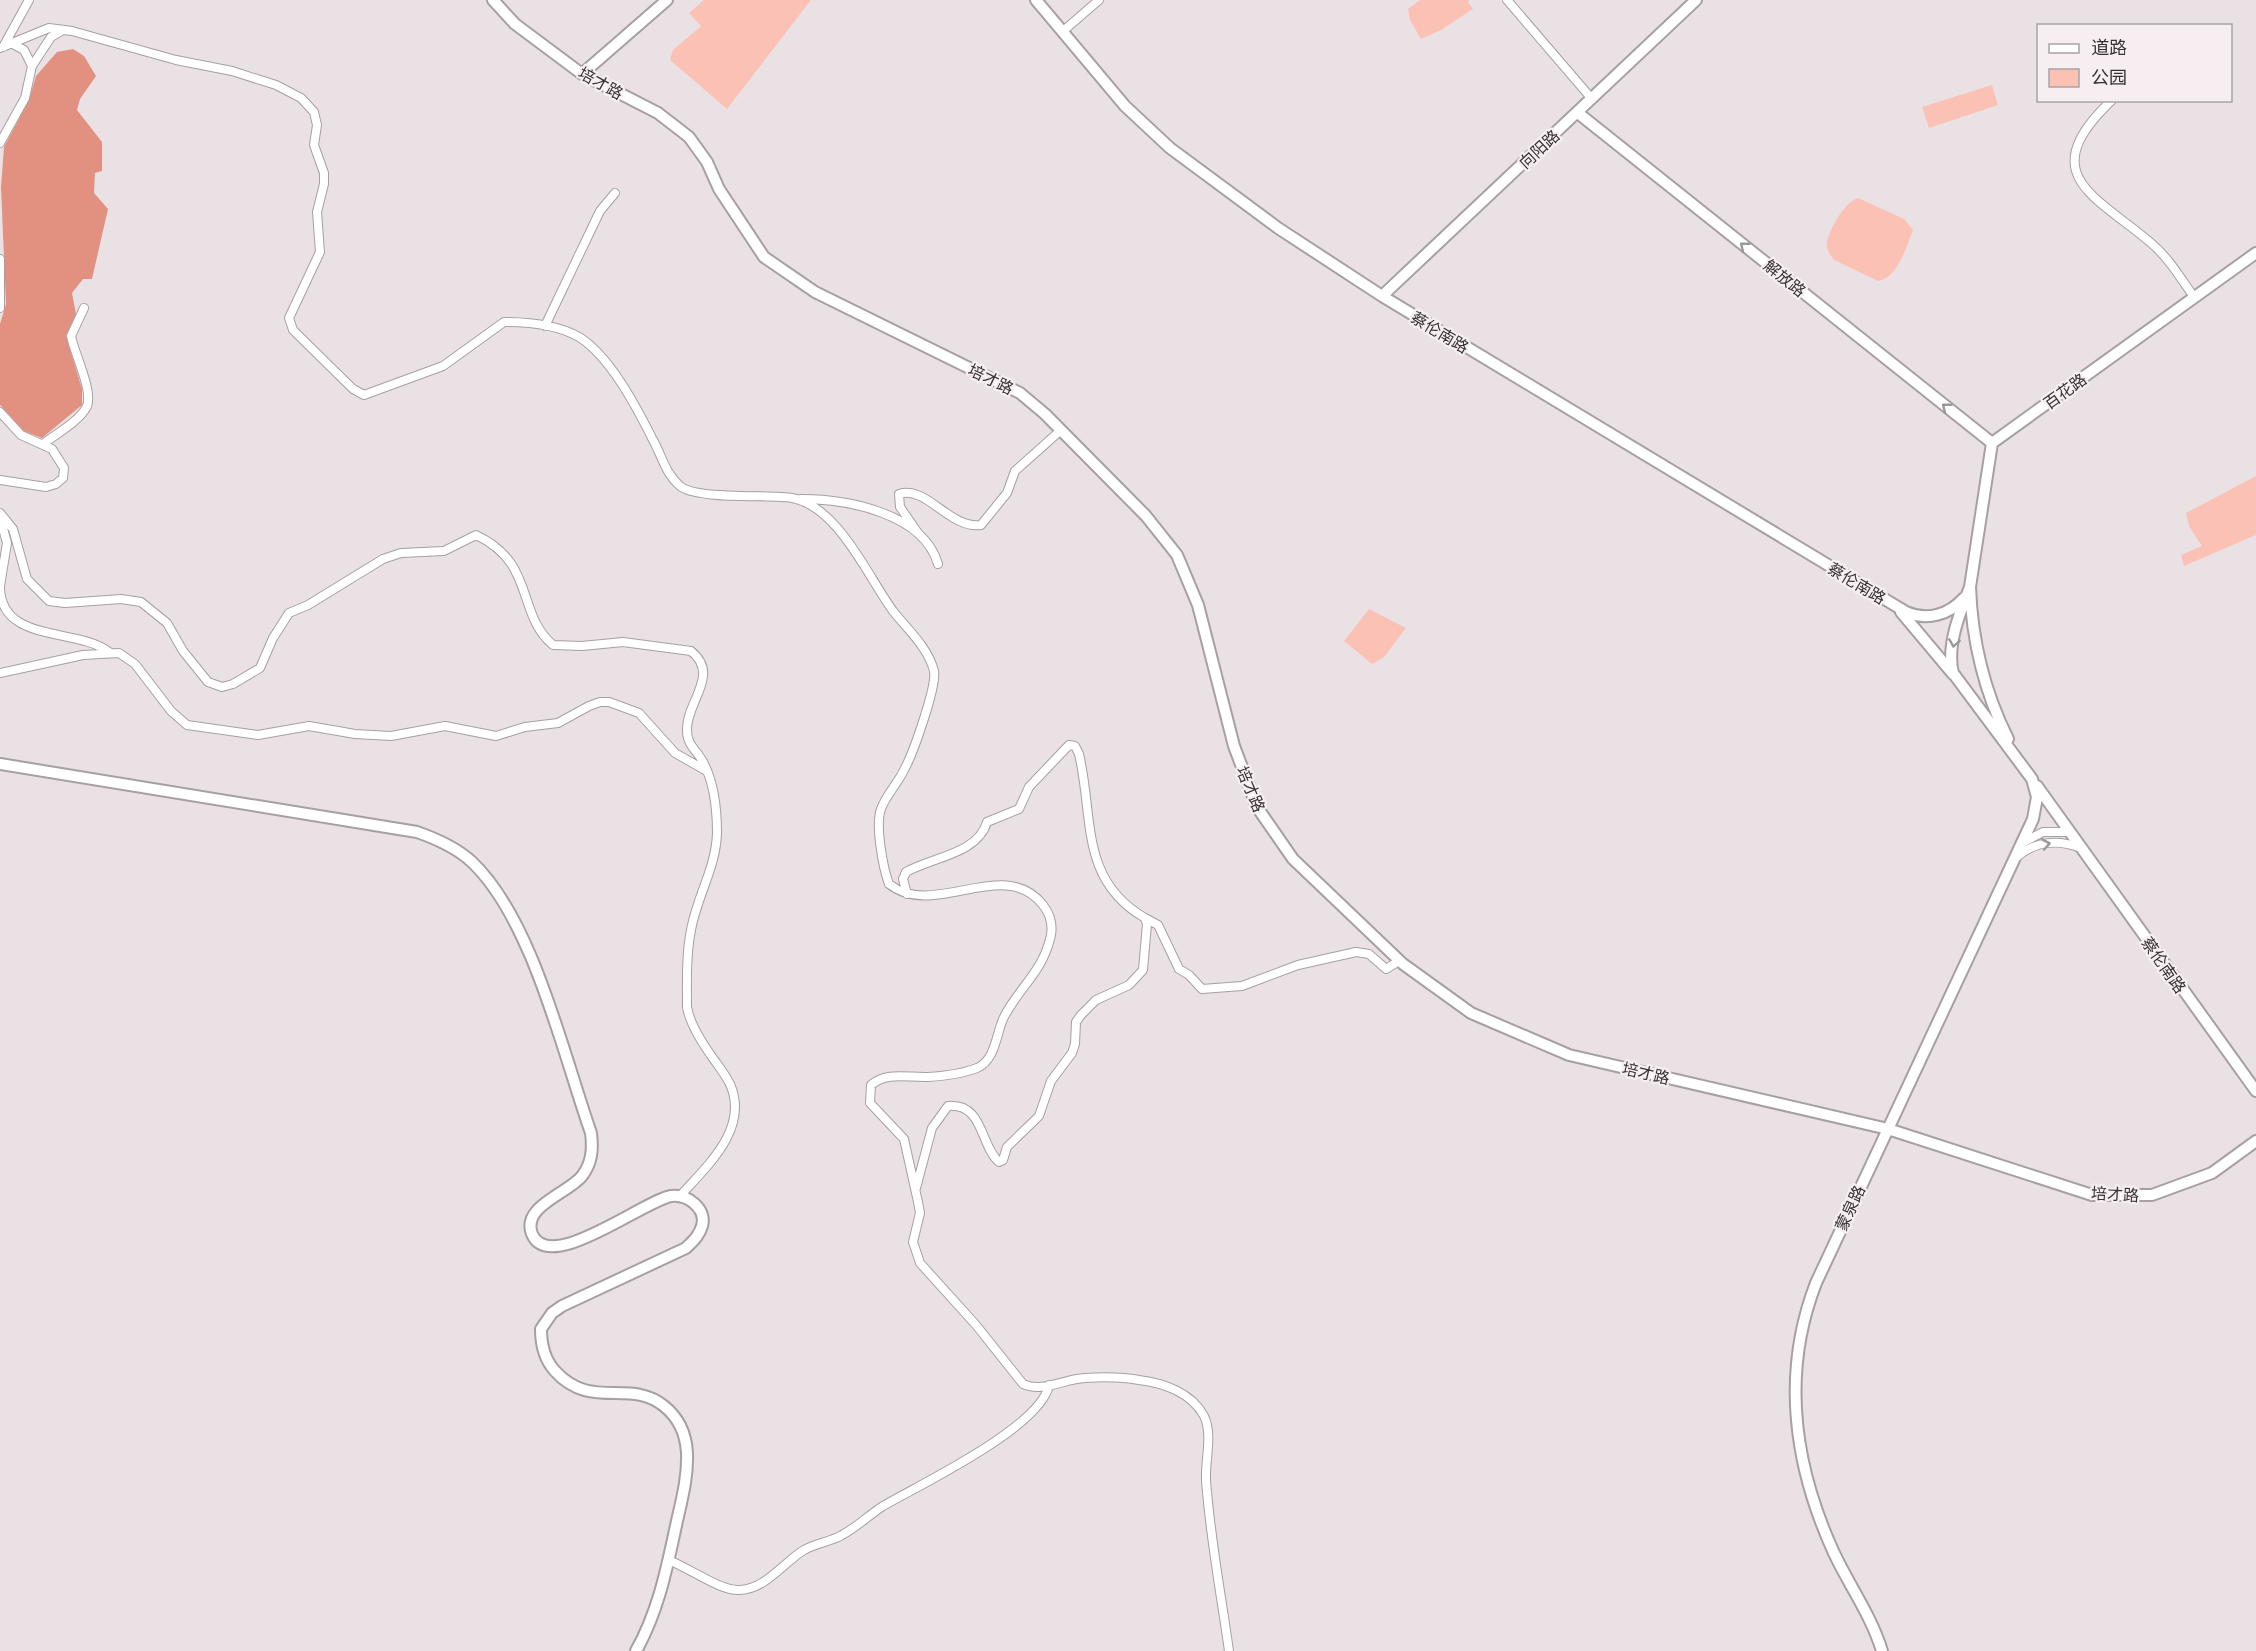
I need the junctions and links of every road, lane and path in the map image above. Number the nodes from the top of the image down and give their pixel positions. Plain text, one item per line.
1 (29, 0) edge
2 (493, 0) edge
3 (667, 0) edge
4 (1036, 0) edge
5 (1099, 0) edge
6 (1507, 0) edge
7 (1696, 0) edge
8 (63, 30) junction
9 (1062, 32) junction
10 (11, 43) junction
11 (1, 47) edge
12 (32, 66) junction
13 (582, 74) junction
14 (1592, 99) junction
15 (2110, 102) edge
16 (1578, 113) junction
17 (0, 143) edge
18 (615, 193) dead end
19 (2256, 253) edge
20 (0, 259) edge
21 (1382, 296) junction
22 (2194, 297) junction
23 (0, 308) edge
24 (84, 308) dead end
25 (545, 326) junction
26 (0, 412) edge
27 (1061, 430) junction
28 (1992, 443) junction
29 (43, 444) junction
30 (0, 480) edge
31 (794, 499) junction
32 (0, 515) edge
33 (918, 533) junction
34 (938, 564) dead end
35 (0, 586) edge
36 (1970, 587) junction
37 (1892, 604) junction
38 (109, 652) junction
39 (0, 673) edge
40 (1956, 679) junction
41 (0, 764) edge
42 (705, 770) junction
43 (2032, 780) junction
44 (2070, 832) junction
45 (2020, 847) junction
46 (2081, 849) junction
47 (2013, 860) junction
48 (907, 894) junction
49 (1145, 918) junction
50 (1399, 961) junction
51 (2256, 1091) edge
52 (1888, 1129) junction
53 (2256, 1141) edge
54 (916, 1189) junction
55 (680, 1197) junction
56 (1049, 1385) junction
57 (668, 1560) junction
58 (636, 1651) edge
59 (1229, 1651) edge
60 (1882, 1651) edge

1 - 11 street
2 - 13 street, 培才路
3 - 13 street
4 - 9 street, 蔡伦南路
5 - 9 street
6 - 14 street
7 - 14 street, 向阳路
8 - 10 street
8 - 12 street
8 - 25 street
9 - 21 street, 蔡伦南路
10 - 11 street
10 - 12 street
12 - 17 street
13 - 27 street, 培才路
14 - 16 street, 向阳路
15 - 22 street
16 - 21 street, 向阳路
28 -> 16 street, 解放路
18 - 25 street
19 - 22 street, 百花路
20 - 23 street
21 - 37 street, 蔡伦南路
22 - 28 street, 百花路
24 - 29 street
25 - 31 street
26 - 29 street
27 - 33 street
27 - 50 street, 培才路
28 - 36 street
29 - 30 street
31 - 33 street
31 - 48 street
32 - 35 street
32 - 42 street
33 - 34 street
35 - 38 street
36 - 37 street, 蔡伦南路
36 -> 40 street
36 - 43 street
37 - 40 street, 蔡伦南路
38 - 39 street
38 - 42 street
40 - 43 street
41 - 55 street
42 - 55 street
43 - 44 street, 蔡伦南路
43 - 45 street, 蒙泉路
44 - 45 street
44 - 46 street, 蔡伦南路
45 - 47 street, 蒙泉路
47 -> 46 street
46 - 51 street, 蔡伦南路
47 - 52 street, 蒙泉路
48 - 49 street
48 - 54 street
49 - 50 street
49 - 54 street
50 - 52 street, 培才路
52 - 53 street, 培才路
52 - 60 street, 蒙泉路
54 - 56 street
55 - 57 street
56 - 57 street
56 - 59 street
57 - 58 street

